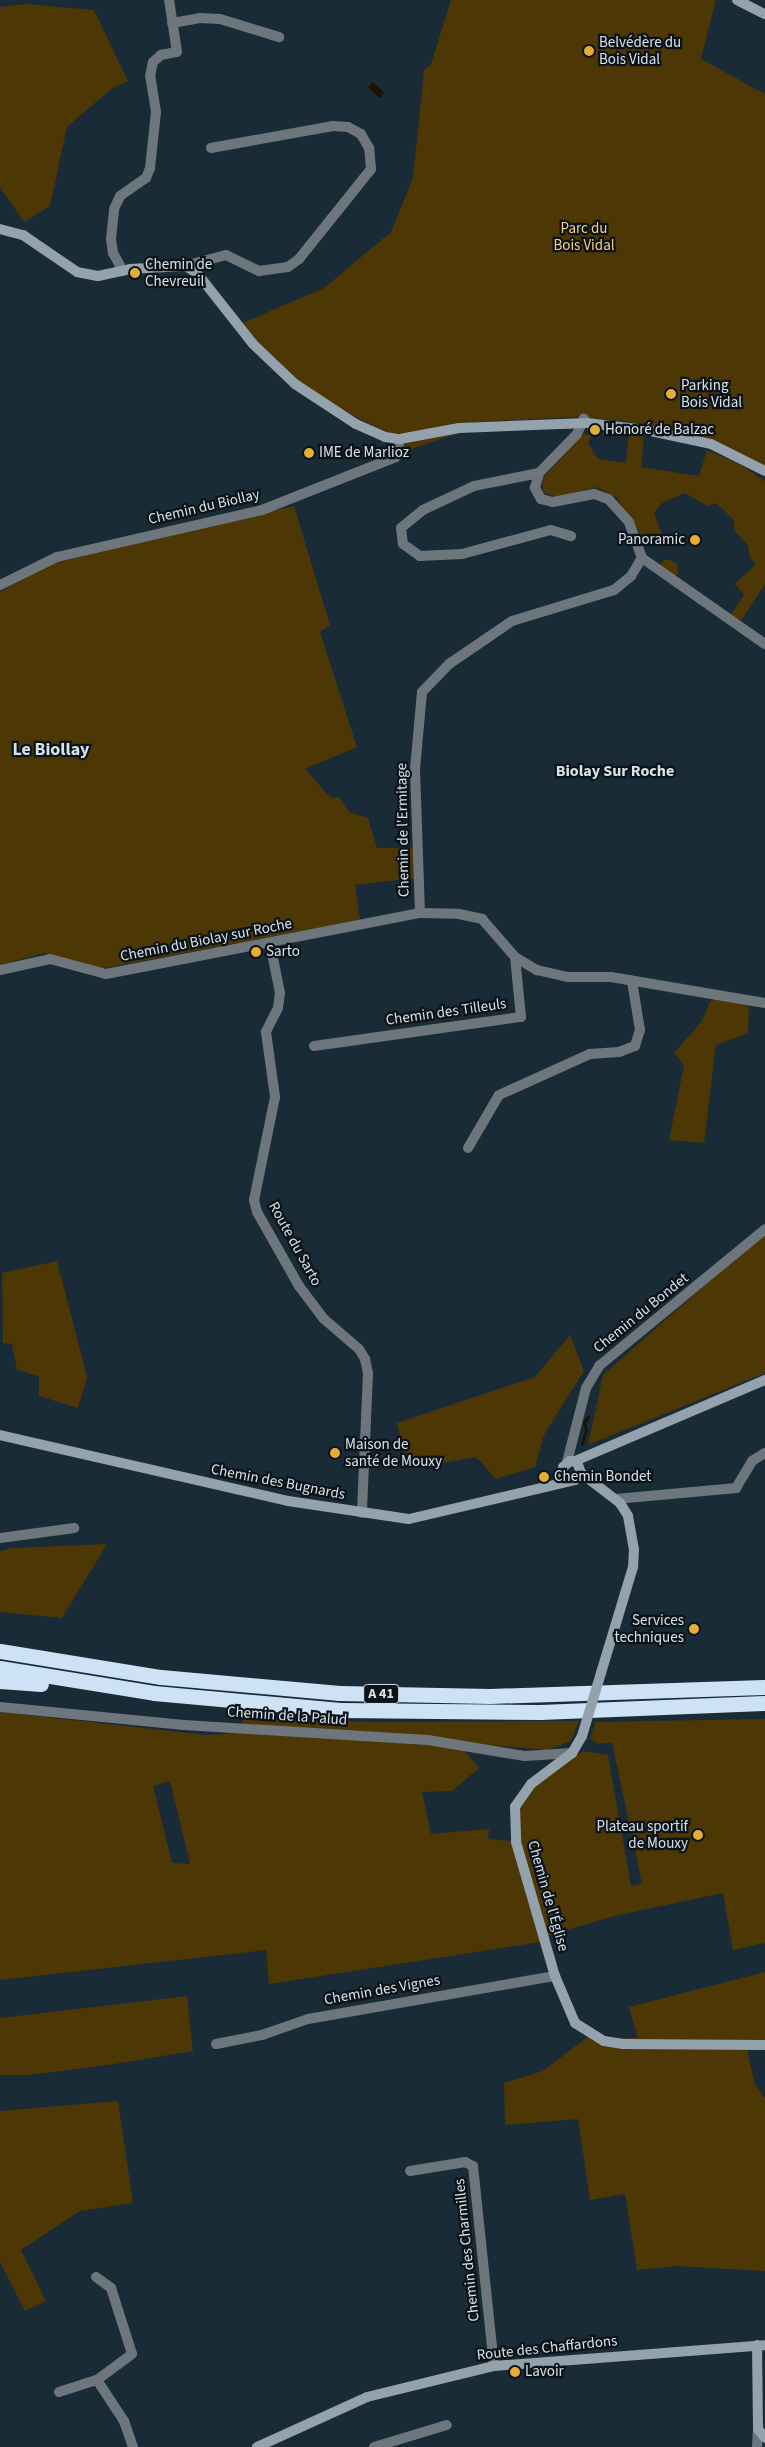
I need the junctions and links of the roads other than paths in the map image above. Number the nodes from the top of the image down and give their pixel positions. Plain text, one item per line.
1 (169, 0) edge
2 (737, 0) edge
3 (765, 14) edge
4 (172, 23) junction
5 (279, 37) dead end
6 (211, 148) dead end
7 (0, 229) edge
8 (218, 256) junction
9 (185, 266) junction
10 (118, 272) junction
11 (197, 273) junction
12 (581, 425) junction
13 (398, 440) junction
14 (765, 471) edge
15 (539, 473) junction
16 (571, 536) dead end
17 (642, 558) junction
18 (0, 585) edge
19 (765, 644) edge
20 (420, 913) junction
21 (270, 943) junction
22 (515, 957) junction
23 (0, 970) edge
24 (632, 981) junction
25 (765, 1003) edge
26 (314, 1046) dead end
27 (468, 1148) dead end
28 (765, 1229) edge
29 (765, 1380) edge
30 (0, 1436) edge
31 (765, 1453) edge
32 (573, 1469) junction
33 (616, 1499) junction
34 (362, 1513) junction
35 (74, 1528) dead end
36 (0, 1538) edge
37 (0, 1651) edge
38 (0, 1668) edge
39 (0, 1681) edge
40 (765, 1687) edge
41 (154, 1693) junction
42 (765, 1703) edge
43 (0, 1707) edge
44 (572, 1753) junction
45 (554, 1976) junction
46 (216, 2044) dead end
47 (765, 2045) edge
48 (410, 2171) dead end
49 (96, 2277) dead end
50 (761, 2345) edge
51 (494, 2366) junction
52 (97, 2380) junction
53 (59, 2392) dead end
54 (447, 2426) dead end
55 (762, 2434) edge
56 (271, 2445) edge
57 (133, 2447) edge
58 (257, 2447) edge
59 (374, 2447) edge
60 (757, 2447) edge

1 - 4 street
2 - 3 street
4 - 5 street
4 - 10 street
6 - 8 street
7 - 10 street
8 - 9 street
8 - 11 street
9 - 10 street
9 - 11 street
11 - 13 street
12 - 13 street
12 - 14 street
12 - 15 street
13 - 18 street, Chemin du Biollay
15 - 16 street
15 - 17 street
17 - 19 street
17 - 20 street, Chemin de l'Ermitage
20 - 21 street, Chemin du Biolay sur Roche
20 - 22 street, Chemin du Biolay sur Roche
21 - 23 street, Chemin du Biolay sur Roche
21 - 34 street, Route du Sarto
22 - 24 street, Chemin du Biolay sur Roche
22 - 26 street, Chemin des Tilleuls
24 - 25 street, Chemin du Biolay sur Roche
24 - 27 street
28 - 32 street, Chemin du Bondet
29 - 32 street, Chemin des Bugnards
30 - 34 street, Chemin des Bugnards
31 - 33 street
32 - 33 street, Chemin de l'Église
32 - 34 street, Chemin des Bugnards
33 - 44 street, Chemin de l'Église, bridge
35 - 36 street
37 - 40 highway, A 41
38 - 41 highway, A 41
39 - 41 highway
41 - 42 highway, A 41
43 - 44 street, Chemin de la Palud
44 - 45 street, Chemin de l'Église
45 - 46 street, Chemin des Vignes
45 - 47 street, Chemin de l'Église
48 - 51 street, Chemin des Charmilles
49 - 52 street
50 - 51 street, Route des Chaffardons
50 - 55 street
51 - 56 street, Route des Chaffardons
52 - 53 street
52 - 57 street
54 - 59 street
55 - 60 street
56 - 58 street

